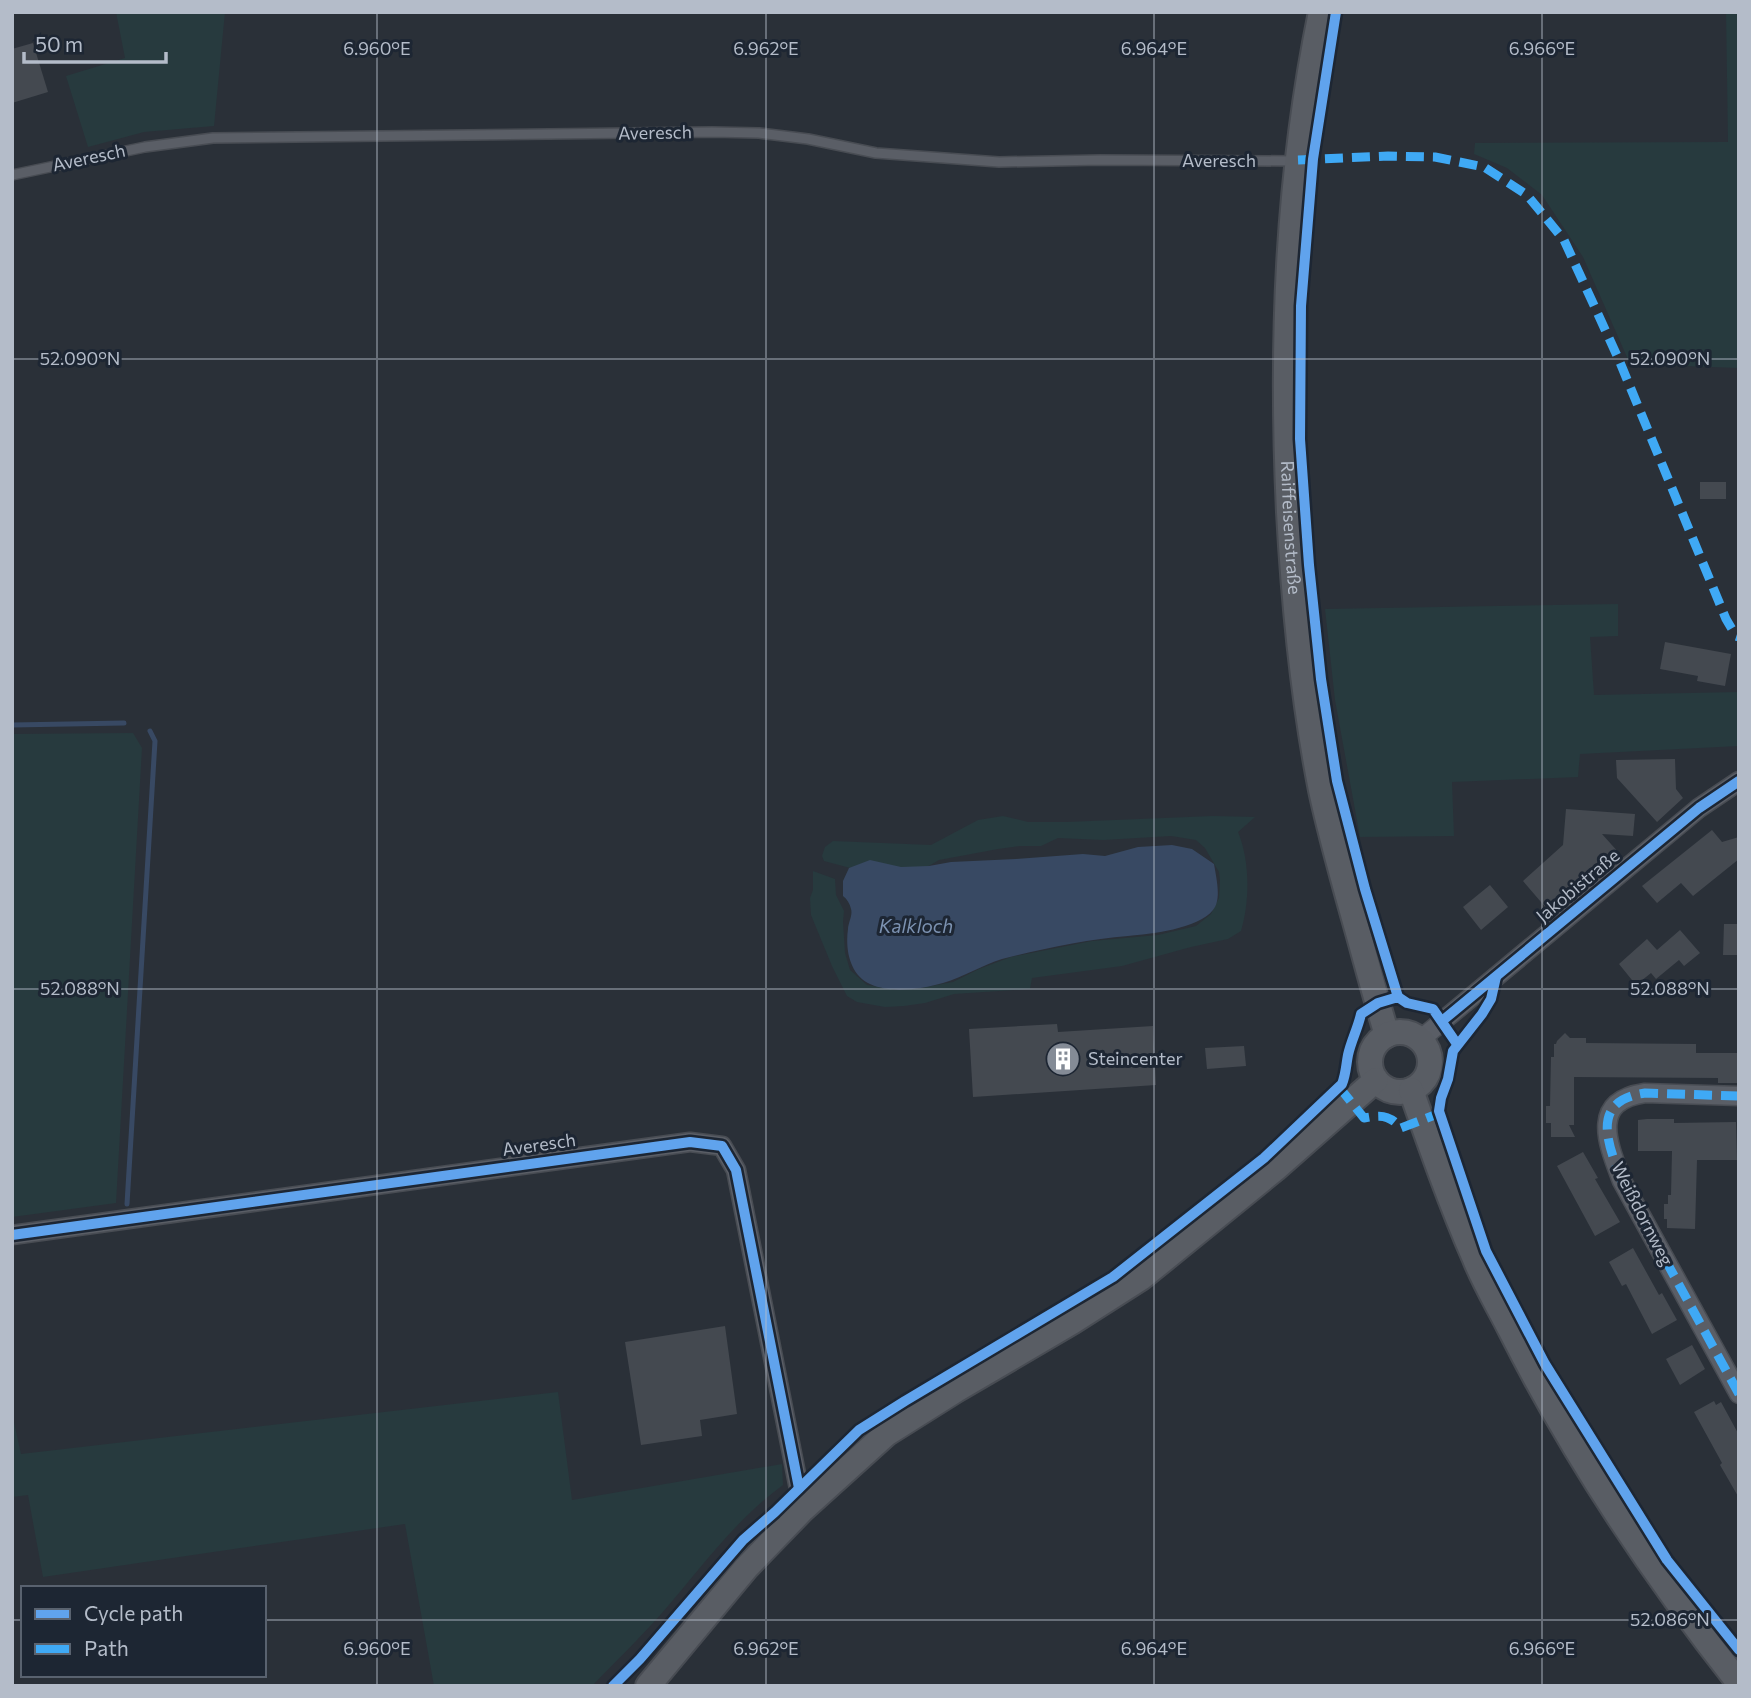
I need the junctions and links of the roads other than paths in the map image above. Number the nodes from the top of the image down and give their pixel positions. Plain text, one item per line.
1 (1321, 12) edge
2 (1298, 161) junction
3 (12, 175) edge
4 (1739, 781) edge
5 (1387, 1035) junction
6 (1420, 1039) junction
7 (1376, 1080) junction
8 (1411, 1090) junction
9 (1739, 1096) edge
10 (12, 1235) edge
11 (1739, 1394) edge
12 (801, 1498) junction
13 (1739, 1683) edge
14 (648, 1686) edge

1 - 2 street, Raiffeisenstraße
2 - 3 lane, Averesch
2 - 5 street, Raiffeisenstraße
4 - 6 street, Jakobistraße
5 - 6 street
5 - 7 street
6 - 8 street
7 - 8 street
7 - 12 street
8 - 13 street
9 - 11 street, Weißdornweg
10 - 12 street, Averesch
12 - 14 street

